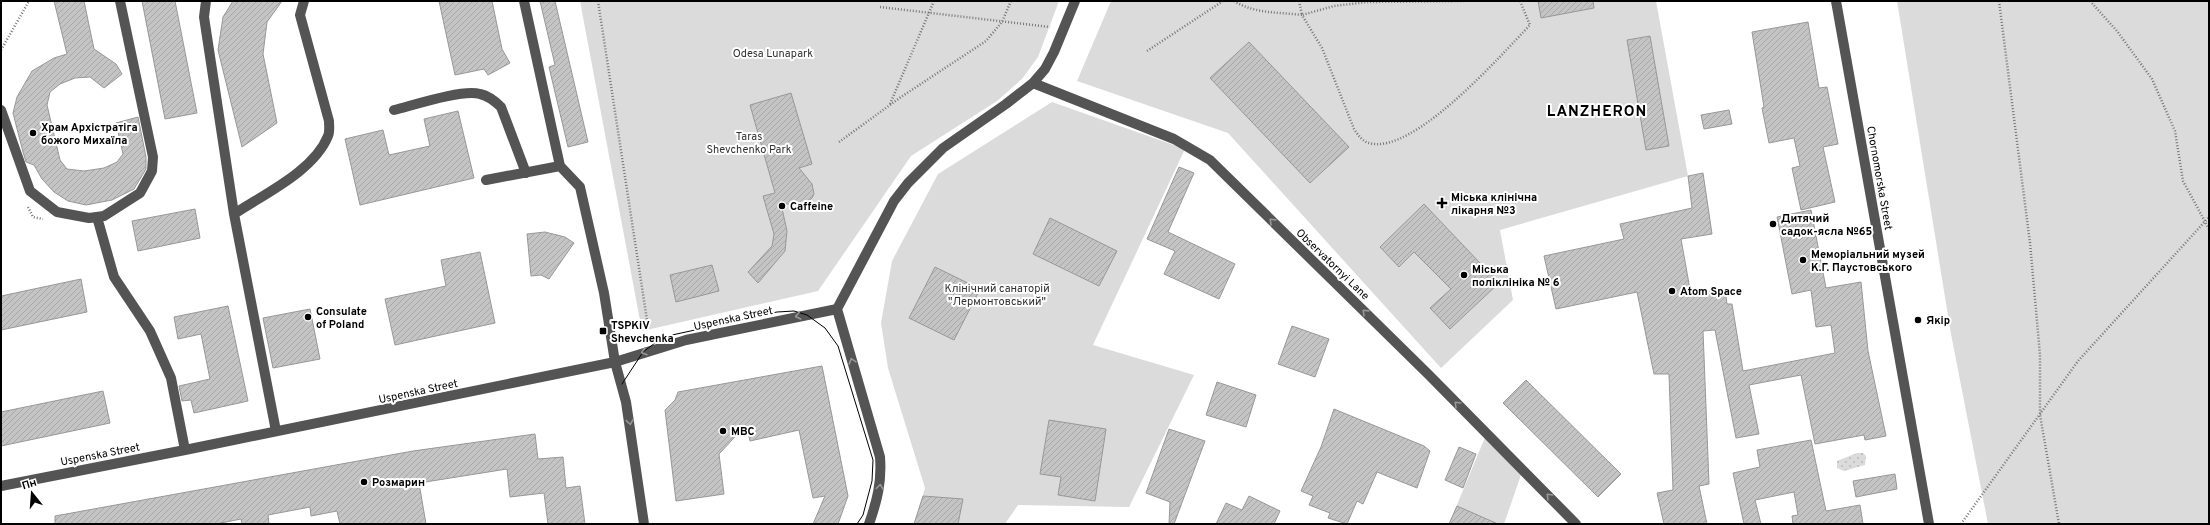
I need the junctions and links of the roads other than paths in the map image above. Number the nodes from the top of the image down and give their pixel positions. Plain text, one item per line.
1 (120, 1) edge
2 (206, 1) edge
3 (304, 1) edge
4 (524, 1) edge
5 (1075, 1) edge
6 (1836, 1) edge
7 (1033, 82) junction
8 (1, 110) edge
9 (394, 110) dead end
10 (560, 166) junction
11 (526, 173) junction
12 (486, 180) dead end
13 (234, 214) junction
14 (97, 217) junction
15 (837, 309) junction
16 (615, 362) junction
17 (276, 432) junction
18 (185, 450) junction
19 (1, 486) edge
20 (644, 524) edge
21 (869, 524) edge
22 (1576, 524) edge
23 (1930, 524) edge

1 - 14 street
2 - 13 street
3 - 13 street
4 - 10 street
5 - 7 street
6 - 23 street, Chornomorska Street
7 - 15 street
22 -> 7 street, Observatornyi Lane
8 - 14 street
9 - 11 street
10 - 11 street
10 - 16 street
11 - 12 street
13 - 17 street
14 - 18 street
15 -> 16 street, Uspenska Street
21 -> 15 street
16 - 17 street, Uspenska Street
16 -> 20 street
17 - 18 street, Uspenska Street
18 - 19 street, Uspenska Street

